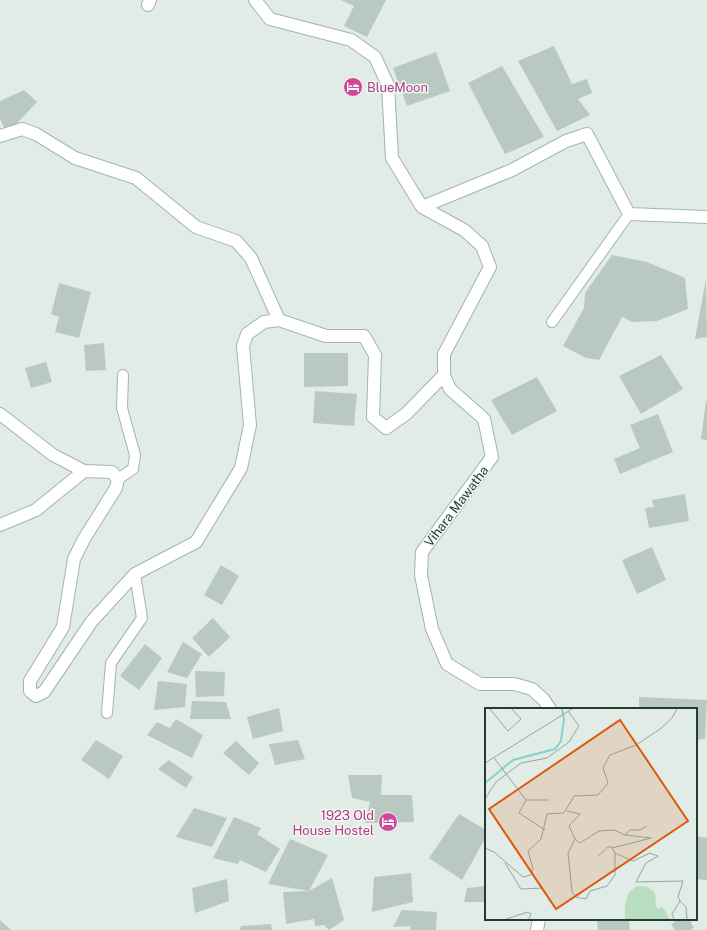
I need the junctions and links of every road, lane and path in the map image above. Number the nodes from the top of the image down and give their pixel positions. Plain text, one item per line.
1 (255, 0) edge
2 (0, 136) edge
3 (422, 207) junction
4 (629, 214) junction
5 (707, 217) edge
6 (279, 320) junction
7 (552, 322) dead end
8 (123, 375) dead end
9 (444, 375) junction
10 (0, 414) edge
11 (84, 471) junction
12 (118, 478) junction
13 (0, 525) edge
14 (135, 574) junction
15 (549, 708) edge
16 (107, 713) dead end
17 (539, 920) edge
18 (537, 930) edge

1 - 3 street
2 - 6 street
3 - 4 street
3 - 9 street
4 - 5 street
4 - 7 lane
6 - 9 street
6 - 14 street
8 - 12 lane
9 - 15 street, Vihara Mawatha
10 - 11 street
11 - 12 street
11 - 13 street
12 - 14 street
14 - 16 lane
17 - 18 street

